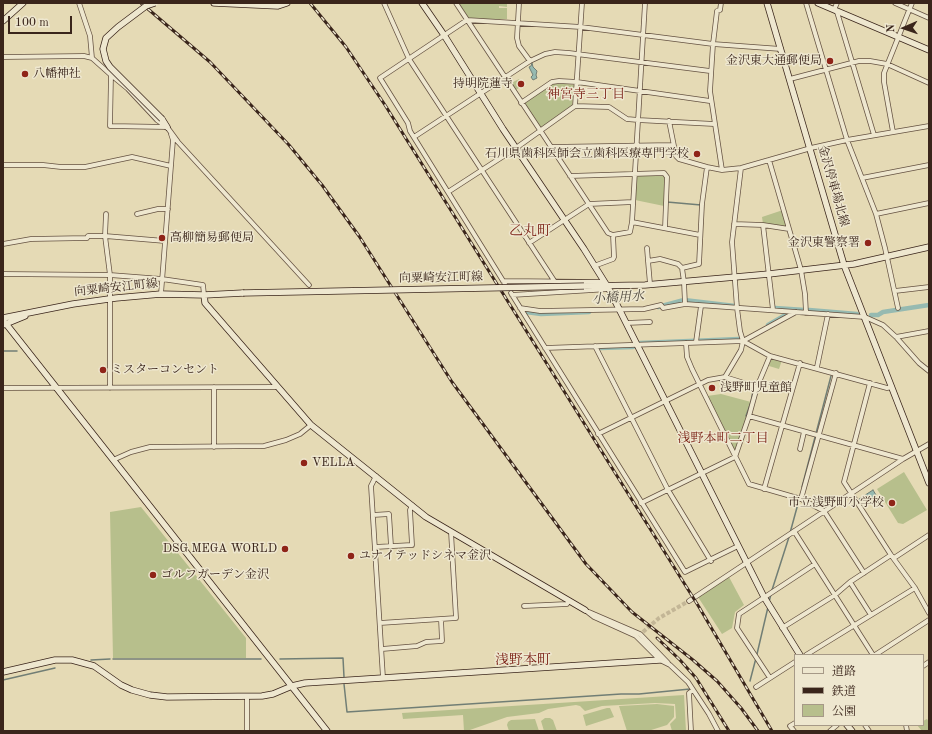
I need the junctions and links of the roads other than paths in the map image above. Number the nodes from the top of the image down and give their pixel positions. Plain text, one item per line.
1 (79, 3) edge
2 (155, 3) edge
3 (214, 3) edge
4 (287, 3) edge
5 (384, 3) edge
6 (422, 3) edge
7 (456, 3) edge
8 (519, 3) edge
9 (582, 3) edge
10 (645, 3) edge
11 (721, 3) edge
12 (768, 3) edge
13 (806, 3) edge
14 (818, 3) edge
15 (837, 3) edge
16 (895, 3) edge
17 (912, 3) edge
18 (20, 4) edge
19 (278, 4) edge
20 (910, 9) junction
21 (836, 11) junction
22 (929, 18) edge
23 (467, 20) junction
24 (3, 21) edge
25 (518, 23) junction
26 (581, 27) junction
27 (444, 35) junction
28 (643, 35) junction
29 (898, 37) junction
30 (713, 44) junction
31 (781, 49) junction
32 (929, 50) edge
33 (579, 55) junction
34 (3, 56) edge
35 (92, 58) junction
36 (410, 59) junction
37 (530, 61) junction
38 (852, 62) junction
39 (641, 63) junction
40 (888, 64) junction
41 (826, 69) junction
42 (710, 71) junction
43 (111, 75) junction
44 (505, 78) junction
45 (790, 79) junction
46 (577, 82) junction
47 (929, 83) edge
48 (640, 92) junction
49 (481, 94) junction
50 (710, 101) junction
51 (521, 103) junction
52 (575, 106) junction
53 (446, 117) junction
54 (638, 120) junction
55 (669, 121) junction
56 (714, 124) junction
57 (929, 126) edge
58 (167, 127) junction
59 (540, 131) junction
60 (893, 132) junction
61 (874, 135) junction
62 (414, 138) junction
63 (847, 140) junction
64 (673, 145) junction
65 (636, 146) junction
66 (551, 147) junction
67 (516, 148) junction
68 (811, 148) junction
69 (769, 160) junction
70 (3, 165) edge
71 (929, 165) edge
72 (171, 166) junction
73 (707, 167) junction
74 (741, 168) junction
75 (481, 170) junction
76 (722, 170) junction
77 (635, 175) junction
78 (570, 176) junction
79 (862, 178) junction
80 (448, 192) junction
81 (633, 202) junction
82 (929, 203) edge
83 (589, 204) junction
84 (168, 209) junction
85 (106, 214) dead end
86 (137, 214) dead end
87 (876, 214) junction
88 (564, 219) junction
89 (632, 222) junction
90 (734, 224) junction
91 (763, 225) junction
92 (665, 228) junction
93 (789, 229) junction
94 (613, 235) junction
95 (700, 235) junction
96 (106, 236) junction
97 (165, 241) junction
98 (529, 243) junction
99 (3, 244) edge
100 (929, 247) edge
101 (647, 248) dead end
102 (887, 257) junction
103 (648, 261) junction
104 (844, 265) junction
105 (594, 266) junction
106 (682, 268) junction
107 (801, 270) junction
108 (3, 274) edge
109 (769, 274) junction
110 (110, 275) junction
111 (735, 278) junction
112 (162, 279) junction
113 (555, 282) junction
114 (684, 282) junction
115 (308, 284) dead end
116 (650, 284) junction
117 (606, 285) junction
118 (929, 287) edge
119 (896, 291) junction
120 (162, 294) junction
121 (204, 295) junction
122 (110, 299) junction
123 (685, 304) junction
124 (701, 306) junction
125 (520, 308) junction
126 (737, 308) junction
127 (898, 308) dead end
128 (620, 309) junction
129 (773, 310) junction
130 (796, 312) junction
131 (806, 313) junction
132 (828, 314) junction
133 (865, 317) junction
134 (4, 322) edge
135 (650, 322) dead end
136 (626, 323) junction
137 (929, 331) edge
138 (896, 337) junction
139 (743, 341) junction
140 (696, 342) junction
141 (686, 343) junction
142 (595, 346) junction
143 (638, 346) junction
144 (545, 348) junction
145 (770, 356) junction
146 (800, 363) junction
147 (816, 367) junction
148 (929, 370) edge
149 (836, 373) junction
150 (725, 377) junction
151 (870, 383) junction
152 (700, 384) junction
153 (214, 387) junction
154 (277, 387) junction
155 (757, 387) junction
156 (892, 387) junction
157 (3, 388) edge
158 (56, 388) junction
159 (110, 388) junction
160 (665, 400) junction
161 (749, 416) junction
162 (632, 418) junction
163 (311, 425) junction
164 (783, 426) junction
165 (804, 432) junction
166 (598, 434) junction
167 (819, 436) junction
168 (929, 444) edge
169 (854, 446) junction
170 (214, 447) junction
171 (800, 449) dead end
172 (917, 451) junction
173 (735, 457) junction
174 (903, 459) junction
175 (113, 460) junction
176 (702, 474) junction
177 (376, 476) junction
178 (929, 483) edge
179 (764, 489) junction
180 (668, 490) junction
181 (852, 494) junction
182 (801, 499) junction
183 (641, 503) junction
184 (412, 506) junction
185 (824, 512) junction
186 (373, 515) junction
187 (794, 531) junction
188 (451, 532) junction
189 (929, 535) edge
190 (391, 546) junction
191 (738, 546) junction
192 (375, 547) junction
193 (892, 557) junction
194 (710, 561) junction
195 (746, 563) junction
196 (815, 564) junction
197 (864, 573) junction
198 (850, 582) junction
199 (915, 588) junction
200 (835, 595) junction
201 (764, 597) junction
202 (569, 601) junction
203 (689, 601) tunnel mouth
204 (524, 606) dead end
205 (585, 610) junction
206 (929, 613) edge
207 (871, 615) junction
208 (441, 619) junction
209 (929, 620) edge
210 (380, 623) junction
211 (854, 625) junction
212 (782, 628) junction
213 (382, 649) junction
214 (799, 654) edge
215 (808, 654) edge
216 (873, 654) edge
217 (876, 654) edge
218 (660, 660) junction
219 (794, 663) edge
220 (670, 665) junction
221 (3, 672) edge
222 (383, 678) junction
223 (770, 678) junction
224 (292, 686) junction
225 (756, 687) dead end
226 (693, 690) junction
227 (247, 696) junction
228 (794, 724) edge
229 (247, 731) edge
230 (327, 731) edge
231 (691, 731) edge
232 (718, 731) edge
233 (794, 731) edge

1 - 35 street
2 - 58 street, bridge
3 - 19 street
4 - 19 street
5 - 36 street
6 - 27 street
7 - 23 street
8 - 25 street
9 - 26 street
10 - 28 street
11 - 30 street
12 - 31 street, 金沢停車場北線
13 - 41 street
14 - 21 street
15 - 21 street
16 - 20 street
17 - 20 street
18 - 24 street
20 - 22 street
20 - 29 street
21 - 29 street
21 - 38 street
23 - 25 street
23 - 27 street
23 - 44 street
25 - 26 street
25 - 37 street
26 - 28 street
26 - 33 street
27 - 36 street
27 - 49 street
28 - 30 street
28 - 39 street
29 - 32 street
29 - 40 street
30 - 31 street
30 - 42 street
31 - 45 street, 金沢停車場北線
33 - 37 street
33 - 39 street
33 - 46 street
34 - 35 street
35 - 43 street
36 - 53 street
36 - 62 street
37 - 44 street
38 - 40 street
38 - 41 street
38 - 61 street
39 - 42 street
39 - 48 street
40 - 47 street
40 - 60 street
41 - 45 street
41 - 63 street
42 - 50 street
43 - 58 street
43 - 58 street
44 - 49 street
44 - 51 street
45 - 68 street, 金沢停車場北線
46 - 48 street
46 - 51 street
46 - 52 street
48 - 50 street
48 - 54 street
49 - 53 street
49 - 67 street
50 - 56 street
51 - 59 street
52 - 54 street
52 - 59 street
53 - 62 street
53 - 75 street
54 - 55 street
54 - 65 street
55 - 56 street
55 - 64 street
56 - 76 street
57 - 60 street
58 - 72 street
58 - 115 street
59 - 66 street
59 - 67 street
60 - 61 street
61 - 63 street
62 - 80 street
63 - 68 street
63 - 79 street
64 - 65 street
64 - 73 street
65 - 66 street
65 - 77 street
66 - 78 street
67 - 75 street
67 - 88 street
68 - 69 street
68 - 104 street, 金沢停車場北線
69 - 74 street
69 - 93 street
70 - 72 street
71 - 79 street
72 - 84 street
73 - 76 street
73 - 95 street
74 - 76 street
74 - 90 street
75 - 80 street
75 - 98 street
77 - 78 street
77 - 81 street
77 - 92 street
78 - 83 street
79 - 87 street
80 - 113 street
81 - 83 street
81 - 89 street
82 - 87 street
83 - 88 street
83 - 94 street
84 - 86 street
84 - 97 street
85 - 96 street
87 - 102 street
88 - 98 street
88 - 105 street
89 - 92 street
89 - 94 street
90 - 91 street
90 - 111 street
91 - 93 street
91 - 109 street
92 - 95 street
93 - 107 street
94 - 105 street
95 - 106 street
96 - 97 street
96 - 99 street
96 - 110 street
97 - 112 street
98 - 113 street
100 - 102 street, 向粟崎安江町線
101 - 103 street
102 - 104 street, 向粟崎安江町線
102 - 119 street
103 - 106 street
103 - 116 street
104 - 107 street, 向粟崎安江町線
104 - 133 street, 金沢停車場北線
105 - 117 street
106 - 114 street
107 - 109 street, 向粟崎安江町線
107 - 131 street
108 - 110 street
109 - 111 street, 向粟崎安江町線
109 - 129 street
110 - 112 street
110 - 122 street
111 - 114 street, 向粟崎安江町線
111 - 126 street
112 - 120 street
112 - 121 street
113 - 117 street
114 - 116 street, 向粟崎安江町線
114 - 123 street
116 - 117 street, 向粟崎安江町線
117 - 121 street, 向粟崎安江町線, bridge
117 - 125 street
117 - 128 street
118 - 119 street
119 - 127 street
120 - 121 street, 向粟崎安江町線
120 - 122 street, 向粟崎安江町線
121 - 154 street
122 - 134 street, 向粟崎安江町線
122 - 159 street
123 - 124 street
123 - 128 street
124 - 126 street
124 - 140 street
125 - 128 street
125 - 144 street
126 - 129 street
126 - 139 street
128 - 136 street
129 - 130 street
130 - 131 street
130 - 139 street
131 - 132 street
132 - 133 street
132 - 147 street
133 - 138 street
133 - 156 street, 金沢停車場北線
134 - 158 street
135 - 136 street
136 - 143 street
137 - 138 street
138 - 148 street
139 - 140 street
139 - 145 street
139 - 150 street
140 - 141 street
141 - 143 street
141 - 152 street
142 - 143 street
142 - 144 street
142 - 162 street
143 - 160 street
144 - 166 street
145 - 146 street
145 - 155 street
146 - 147 street
146 - 164 street
147 - 149 street
149 - 151 street
149 - 167 street
150 - 152 street
150 - 155 street
151 - 156 street
151 - 169 street
152 - 160 street
152 - 173 street
153 - 154 street
153 - 159 street
153 - 170 street
154 - 163 street
155 - 161 street
156 - 172 street, 金沢停車場北線
157 - 158 street
158 - 159 street
158 - 175 street
160 - 162 street
160 - 176 street
161 - 164 street
161 - 173 street
162 - 166 street
162 - 180 street
163 - 170 street
163 - 177 street
164 - 165 street
164 - 179 street
165 - 167 street
165 - 171 street
166 - 183 street
167 - 169 street
167 - 182 street
168 - 172 street
169 - 174 street
169 - 181 street
170 - 175 street
172 - 174 street
172 - 178 street, 金沢停車場北線
173 - 176 street
173 - 179 street
174 - 181 street
175 - 224 street
176 - 180 street
176 - 191 street
177 - 184 street
177 - 186 street
179 - 182 street
180 - 183 street
180 - 194 street
181 - 185 street
181 - 193 street
182 - 185 street
183 - 194 street
184 - 188 street
184 - 190 street
185 - 187 street
185 - 197 street
186 - 190 street
186 - 192 street
187 - 195 street
187 - 196 street
188 - 202 street
188 - 208 street
189 - 193 street
190 - 192 street
191 - 194 street
191 - 195 street
192 - 210 street
193 - 197 street
193 - 199 street
195 - 201 street
195 - 203 street
196 - 200 street
196 - 201 street
197 - 198 street
198 - 200 street
198 - 207 street
199 - 206 street
199 - 207 street
200 - 211 street
200 - 212 street
201 - 212 street
201 - 223 street
202 - 204 street
202 - 205 street
205 - 218 street
205 - 220 street
207 - 211 street
208 - 210 street
208 - 213 street
209 - 217 street
210 - 213 street
211 - 215 street
211 - 216 street
212 - 214 street
213 - 222 street
218 - 220 street
218 - 222 street
219 - 223 street
220 - 226 street
221 - 227 street
222 - 224 street
223 - 225 street
224 - 227 street
224 - 230 street
226 - 231 street
226 - 232 street
227 - 229 street
228 - 233 street

